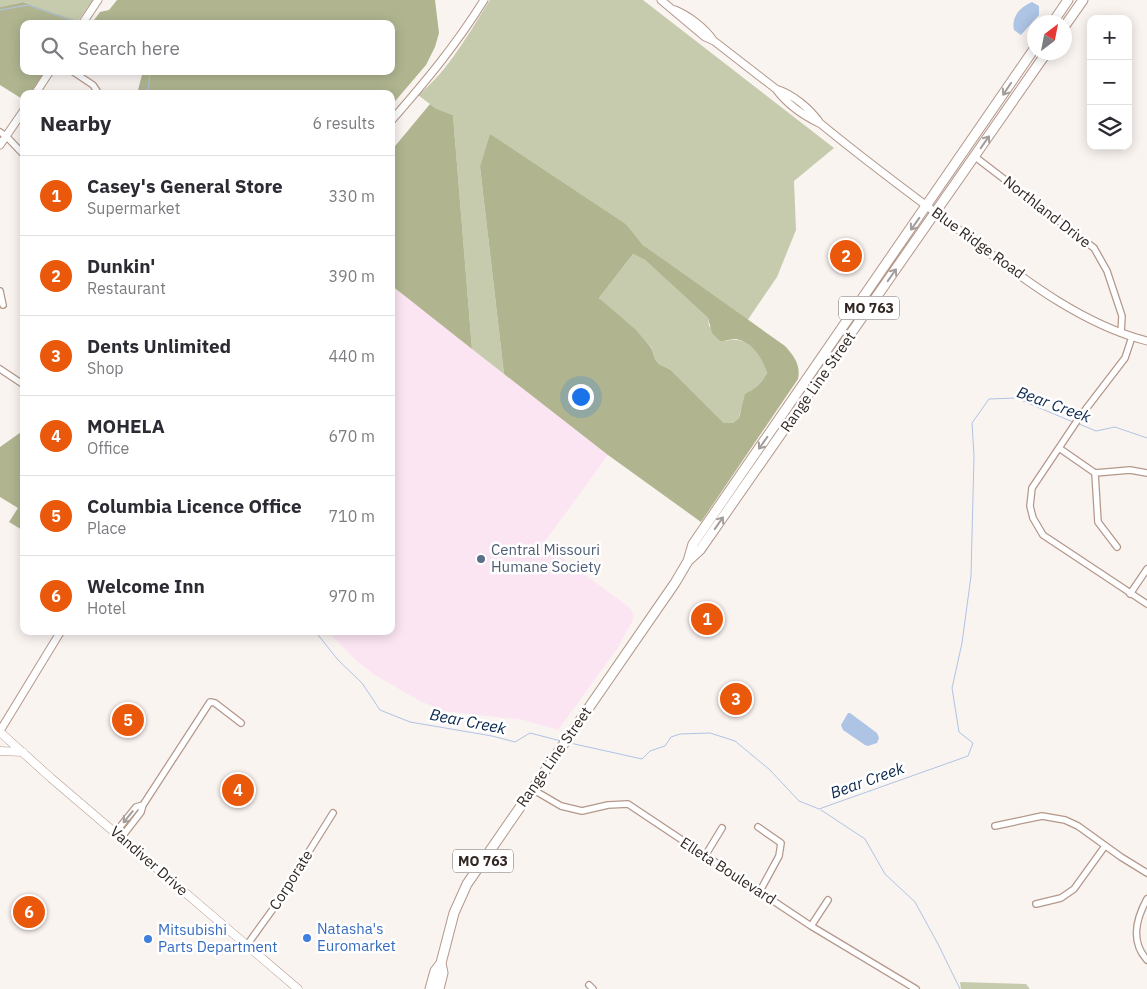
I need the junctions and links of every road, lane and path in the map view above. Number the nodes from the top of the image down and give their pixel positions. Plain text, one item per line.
1 (484, 0) edge
2 (661, 0) edge
3 (1067, 2) edge
4 (1080, 2) edge
5 (96, 3) edge
6 (1058, 15) edge
7 (1065, 15) edge
8 (1071, 15) edge
9 (85, 20) edge
10 (1027, 59) edge
11 (1040, 60) edge
12 (47, 75) edge
13 (78, 75) edge
14 (37, 90) edge
15 (96, 90) edge
16 (20, 115) edge
17 (395, 116) edge
18 (3, 134) edge
19 (0, 145) edge
20 (20, 151) edge
21 (974, 156) junction
22 (927, 206) junction
23 (936, 213) junction
24 (0, 290) edge
25 (865, 296) junction
26 (3, 305) dead end
27 (1121, 333) junction
28 (1132, 337) junction
29 (1147, 341) edge
30 (819, 363) junction
31 (830, 365) junction
32 (0, 369) edge
33 (20, 382) edge
34 (784, 430) junction
35 (1059, 448) junction
36 (1095, 473) junction
37 (1147, 473) edge
38 (1118, 547) dead end
39 (688, 561) junction
40 (1147, 569) edge
41 (1130, 594) junction
42 (1147, 604) edge
43 (59, 635) edge
44 (242, 723) dead end
45 (0, 732) edge
46 (0, 751) edge
47 (23, 752) junction
48 (532, 789) junction
49 (333, 813) dead end
50 (995, 826) dead end
51 (722, 828) dead end
52 (758, 828) dead end
53 (118, 835) junction
54 (1105, 846) junction
55 (705, 856) junction
56 (1147, 873) edge
57 (760, 891) junction
58 (1147, 899) edge
59 (828, 900) dead end
60 (1036, 904) dead end
61 (811, 926) junction
62 (247, 945) junction
63 (1147, 960) edge
64 (441, 963) junction
65 (298, 989) edge
66 (430, 989) edge
67 (440, 989) edge
68 (916, 989) edge

1 - 17 street
2 - 22 street, Blue Ridge Road
3 - 6 main road
3 - 7 main road
4 - 8 main road
5 - 9 street
10 -> 22 main road, Range Line Street / MO 763
21 -> 11 main road, Range Line Street / MO 763
12 - 14 street
13 - 15 street
16 - 18 street
18 - 19 street
18 - 20 street
21 - 23 main road, Range Line Street / MO 763
21 - 27 street, Northland Drive
22 - 23 street, Blue Ridge Road
22 -> 25 main road, Range Line Street / MO 763
23 - 27 street, Blue Ridge Road
31 -> 23 main road, Range Line Street / MO 763
24 - 26 street
25 - 30 main road, Range Line Street / MO 763
25 - 31 main road
27 - 28 street, Blue Ridge Road
28 - 29 street, Blue Ridge Road
28 - 35 street
30 - 34 main road
30 -> 39 main road, Range Line Street / MO 763
31 - 34 main road, Range Line Street / MO 763
32 - 33 street
39 -> 34 main road, Range Line Street / MO 763
35 - 36 street
35 - 41 street
36 - 37 street
36 - 38 street
39 - 48 main road, Range Line Street / MO 763
40 - 41 street
41 - 42 street
43 - 45 street
44 - 53 street
45 - 47 main road, Vandiver Drive
46 - 47 main road
47 - 53 main road, Vandiver Drive
48 - 55 street, Elleta Boulevard
48 - 64 main road, Range Line Street / MO 763
49 - 62 street, Corporate
50 - 54 street
51 - 55 street
52 - 57 street
53 - 62 main road, Vandiver Drive
54 - 56 street
54 - 60 street
55 - 57 street, Elleta Boulevard
57 - 61 street, Elleta Boulevard
58 - 63 street
59 - 61 street
61 - 68 street, Elleta Boulevard
62 - 65 main road, Vandiver Drive
64 - 66 main road, Range Line Street / MO 763
64 - 67 main road, Range Line Street / MO 763

